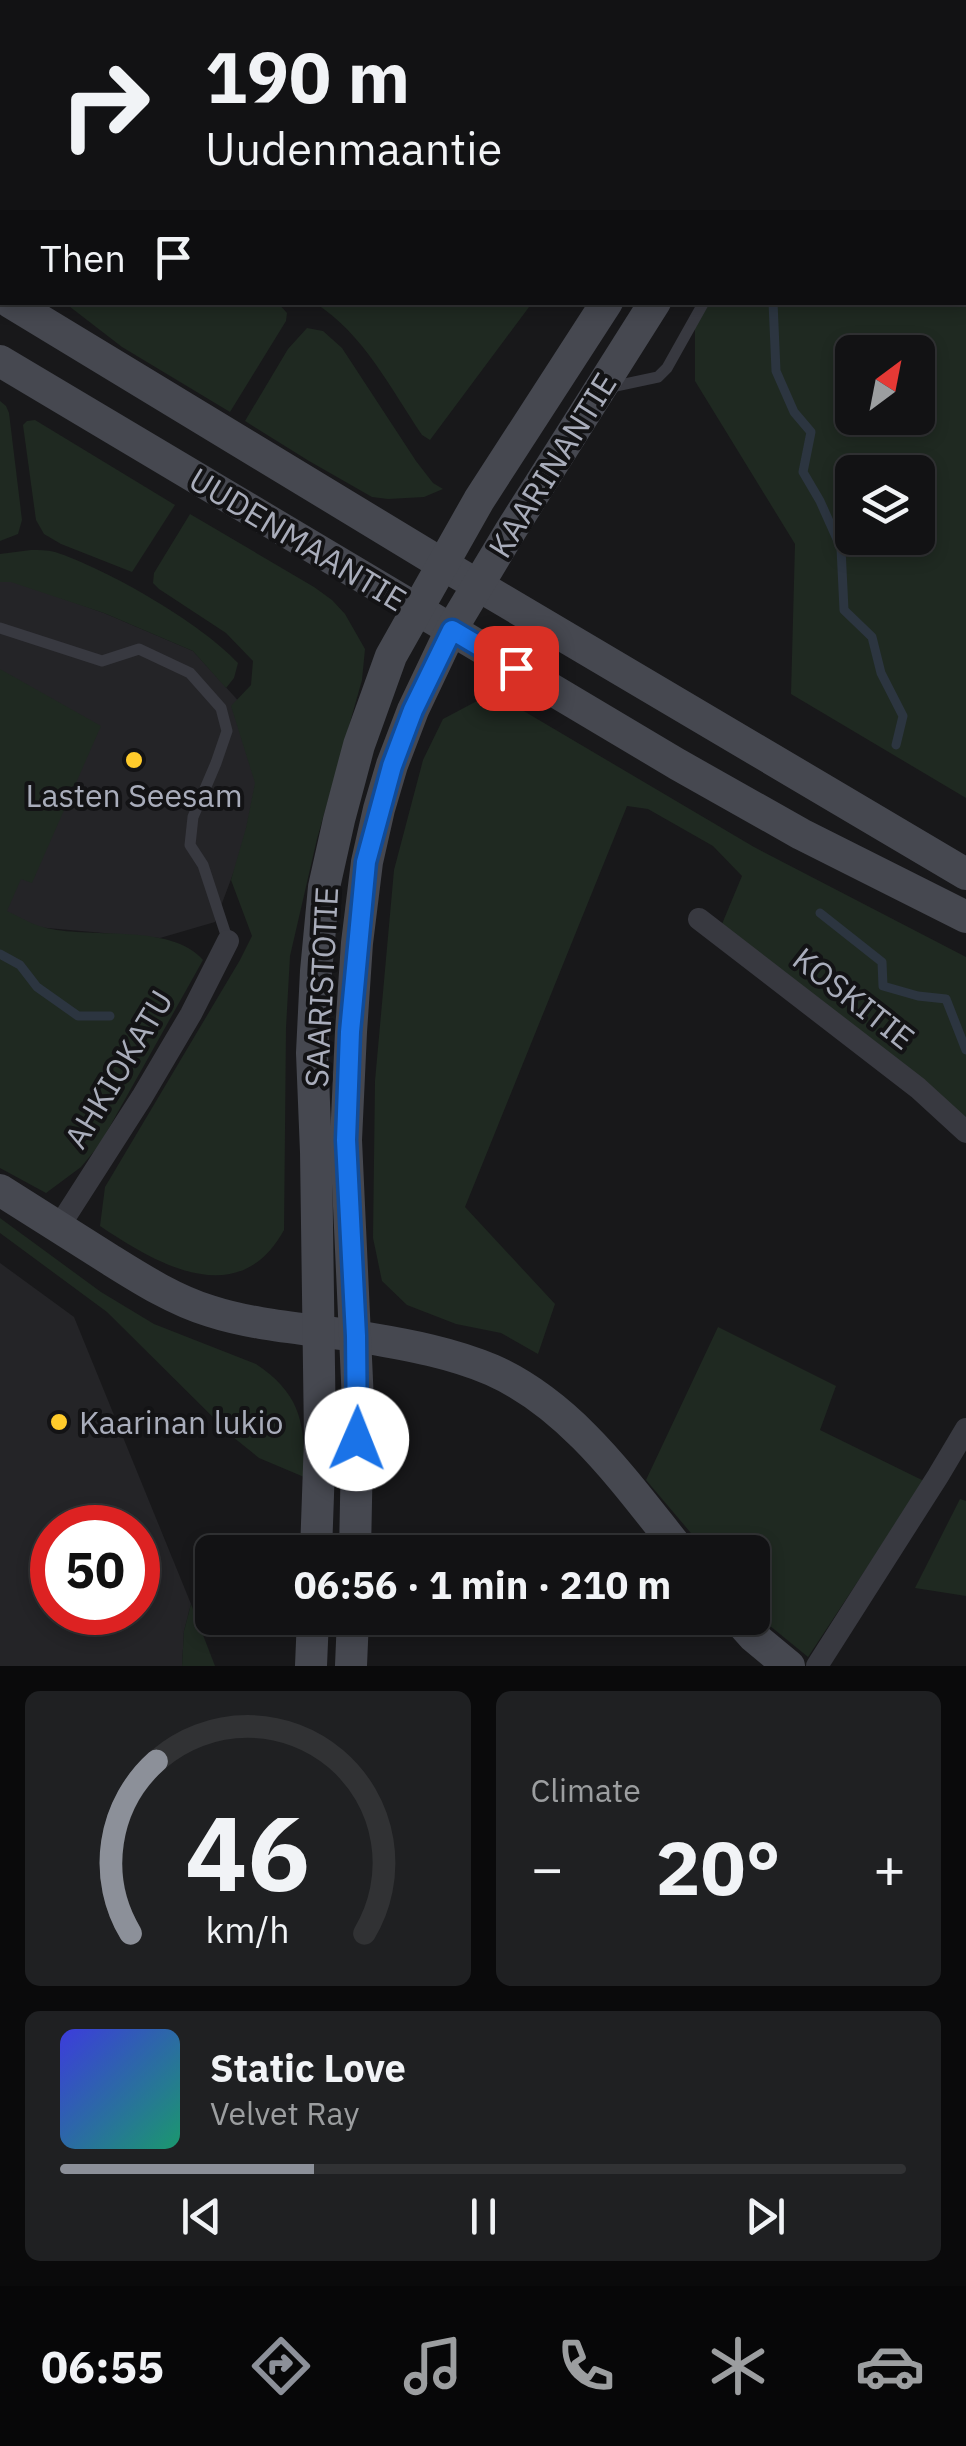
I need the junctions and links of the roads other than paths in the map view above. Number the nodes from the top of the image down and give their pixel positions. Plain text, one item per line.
1 (15, 305) edge
2 (606, 305) edge
3 (653, 305) edge
4 (702, 305) edge
5 (0, 361) edge
6 (599, 391) junction
7 (442, 564) junction
8 (477, 584) junction
9 (417, 610) junction
10 (0, 628) edge
11 (452, 630) junction
12 (966, 874) edge
13 (966, 917) edge
14 (699, 918) dead end
15 (228, 941) joint
16 (966, 1132) edge
17 (0, 1190) edge
18 (58, 1228) junction
19 (318, 1330) junction
20 (356, 1336) junction
21 (966, 1429) edge
22 (317, 1535) edge
23 (355, 1535) edge
24 (667, 1535) edge
25 (312, 1635) edge
26 (352, 1635) edge
27 (752, 1635) edge
28 (311, 1666) edge
29 (351, 1666) edge
30 (789, 1666) edge
31 (817, 1666) edge

1 - 7 main road, UUDENMAANTIE
2 - 7 main road, KAARINANTIE
3 - 6 main road, KAARINANTIE
4 - 6 lane
5 - 9 main road, UUDENMAANTIE
6 - 8 main road, KAARINANTIE
7 - 8 main road, UUDENMAANTIE
7 - 9 main road, SAARISTOTIE
8 - 11 main road, KAARINANTIE
8 - 12 main road, UUDENMAANTIE
9 - 11 main road, UUDENMAANTIE
9 - 19 main road, SAARISTOTIE
10 - 15 lane
11 - 13 main road, UUDENMAANTIE
11 - 20 main road, SAARISTOTIE
14 - 16 street, KOSKITIE
15 - 18 street, AHKIOKATU
17 - 18 main road
18 - 19 main road
19 - 20 main road
19 - 22 main road, SAARISTOTIE
20 - 23 main road, SAARISTOTIE
20 - 24 main road
21 - 31 street
25 - 28 main road
26 - 29 main road
27 - 30 main road

